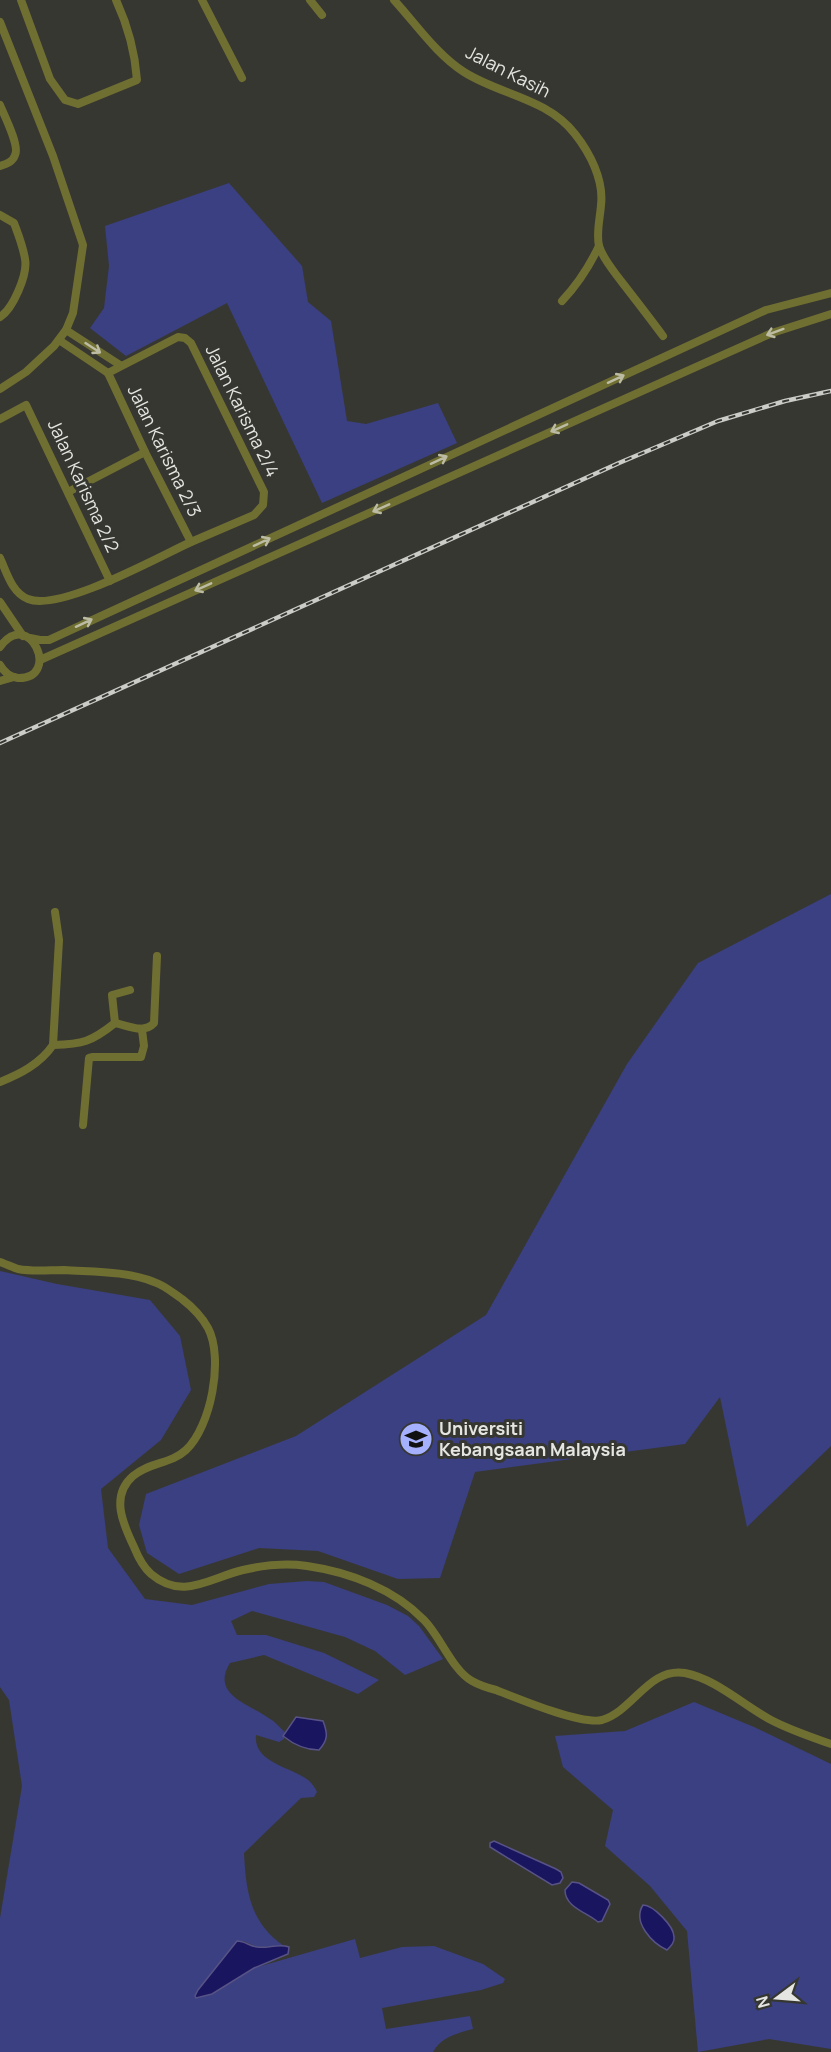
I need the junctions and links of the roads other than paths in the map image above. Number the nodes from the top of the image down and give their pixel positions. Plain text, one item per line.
1 (21, 0) edge
2 (116, 0) edge
3 (202, 0) edge
4 (310, 0) edge
5 (394, 0) edge
6 (322, 15) dead end
7 (0, 22) edge
8 (242, 78) dead end
9 (0, 105) edge
10 (0, 166) edge
11 (0, 215) edge
12 (599, 246) junction
13 (831, 293) edge
14 (562, 301) dead end
15 (831, 315) edge
16 (0, 318) edge
17 (66, 330) junction
18 (663, 336) dead end
19 (59, 340) junction
20 (120, 366) junction
21 (108, 373) junction
22 (0, 389) edge
23 (0, 419) edge
24 (145, 452) junction
25 (68, 492) junction
26 (191, 542) junction
27 (0, 558) edge
28 (110, 581) junction
29 (0, 602) edge
30 (27, 637) junction
31 (0, 646) edge
32 (40, 660) junction
33 (0, 665) edge
34 (15, 677) junction
35 (0, 681) edge
36 (54, 912) dead end
37 (157, 956) dead end
38 (130, 990) dead end
39 (116, 1023) junction
40 (142, 1030) junction
41 (53, 1045) junction
42 (0, 1082) edge
43 (83, 1125) dead end
44 (0, 1262) edge
45 (831, 1744) edge

1 - 2 street
3 - 8 street
4 - 6 street
5 - 12 street, Jalan Kasih
7 - 17 street
9 - 10 street
11 - 16 street
12 - 14 street
12 - 18 street
30 -> 13 street
15 -> 32 street
17 - 19 street
17 -> 20 street
19 - 21 street
19 - 22 street
20 - 21 street, Jalan Karisma 2/4
20 - 26 street, Jalan Karisma 2/4
21 - 24 street, Jalan Karisma 2/3
23 - 25 street, Jalan Karisma 2/2
24 - 25 street
24 - 26 street, Jalan Karisma 2/3
25 - 28 street, Jalan Karisma 2/2
26 - 28 street
27 - 28 street
29 - 30 street
30 - 31 street
30 - 32 street
32 - 34 street
33 - 34 street
34 - 35 street
36 - 41 street
37 - 40 street
38 - 39 street
39 - 40 street
39 - 41 street
40 - 43 street
41 - 42 street
44 - 45 street

